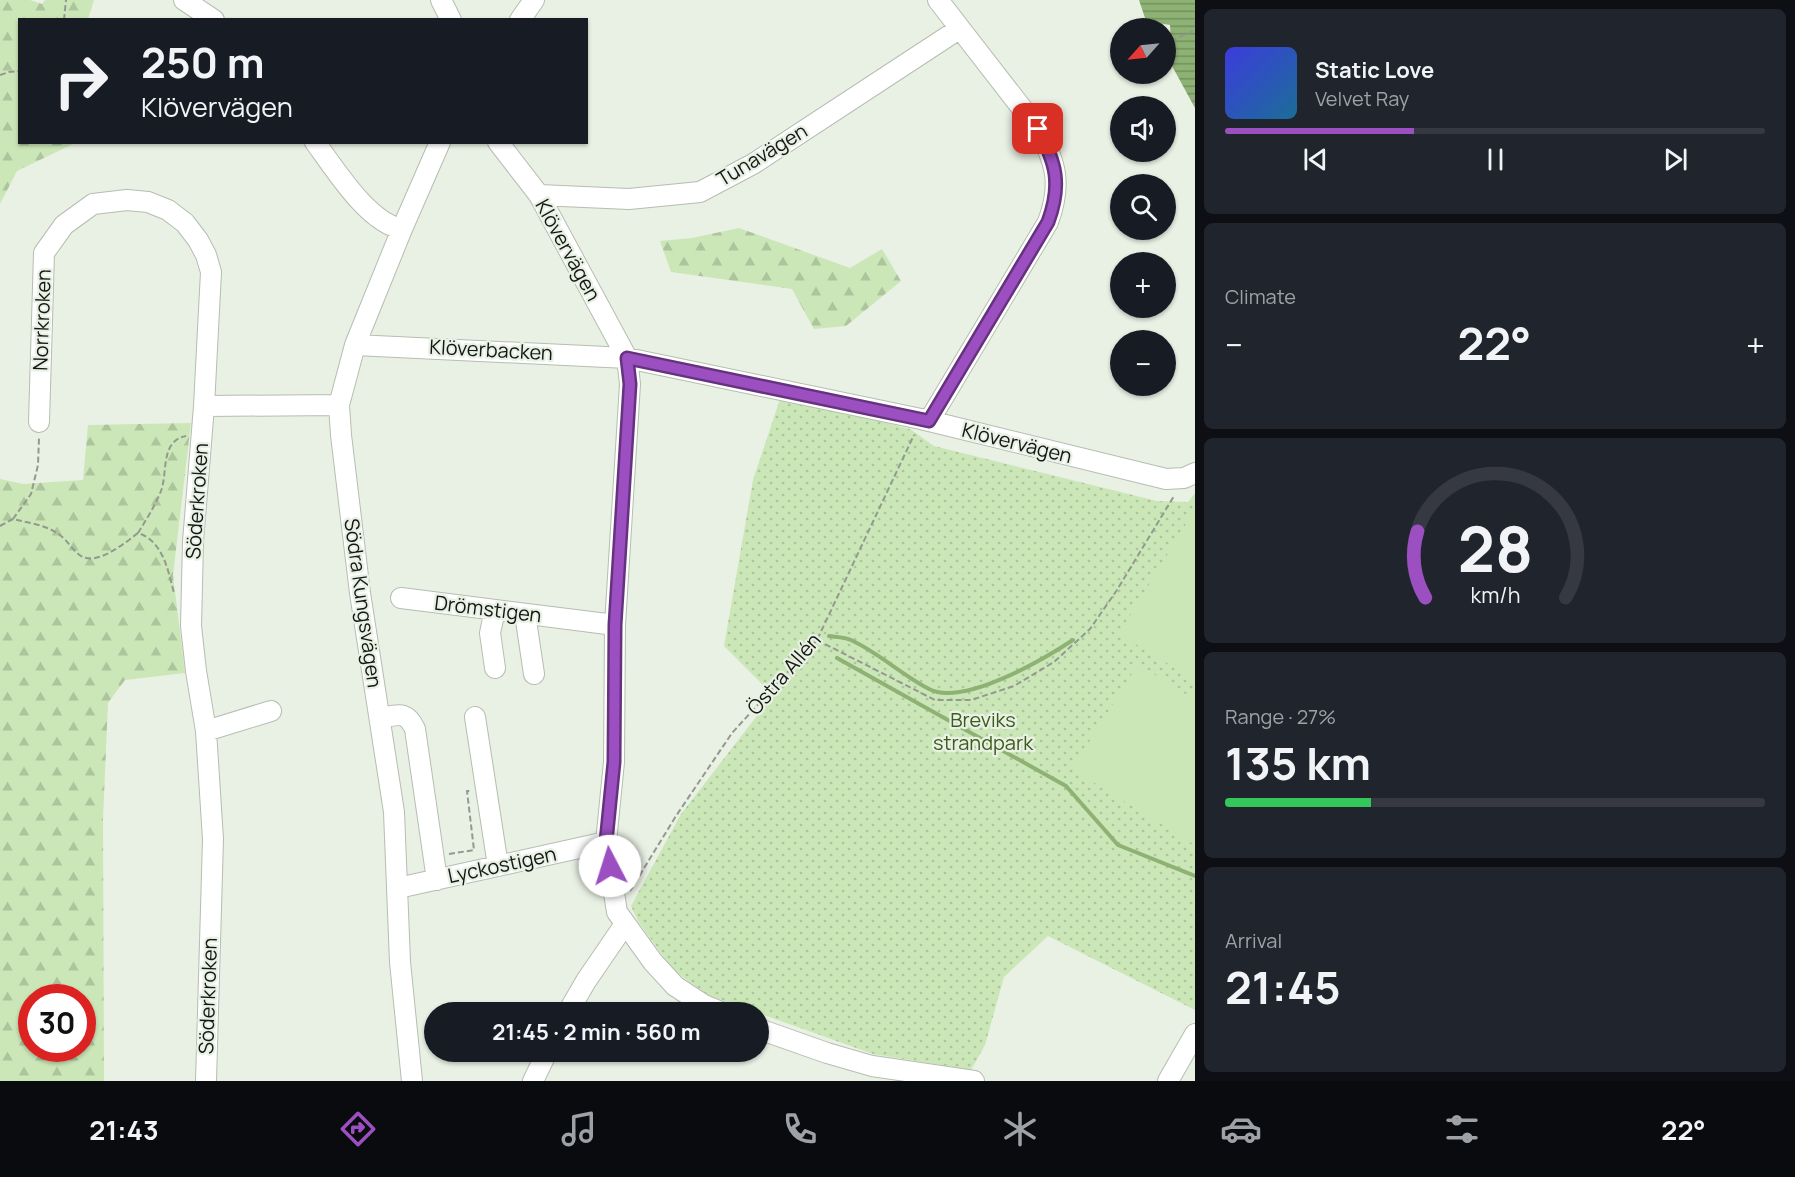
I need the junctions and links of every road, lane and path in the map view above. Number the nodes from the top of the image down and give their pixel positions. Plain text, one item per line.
1 (66, 0) edge
2 (184, 0) edge
3 (441, 0) edge
4 (534, 0) edge
5 (938, 0) edge
6 (64, 18) edge
7 (211, 18) edge
8 (449, 18) edge
9 (521, 18) edge
10 (959, 28) junction
11 (1195, 30) edge
12 (1176, 39) edge
13 (18, 71) edge
14 (0, 75) edge
15 (317, 144) edge
16 (439, 144) edge
17 (500, 144) edge
18 (539, 195) junction
19 (402, 229) junction
20 (355, 345) junction
21 (627, 358) junction
22 (339, 405) junction
23 (204, 406) junction
24 (925, 420) junction
25 (39, 422) joint
26 (201, 433) junction
27 (1190, 476) edge
28 (13, 519) junction
29 (0, 526) edge
30 (138, 533) junction
31 (175, 594) dead end
32 (401, 598) dead end
33 (495, 610) junction
34 (525, 614) junction
35 (615, 625) junction
36 (817, 640) junction
37 (495, 668) dead end
38 (534, 674) dead end
39 (271, 711) dead end
40 (475, 717) dead end
41 (380, 718) junction
42 (206, 731) junction
43 (466, 791) dead end
44 (606, 842) junction
45 (434, 857) junction
46 (498, 866) junction
47 (437, 880) junction
48 (398, 888) junction
49 (621, 918) junction
50 (574, 1002) edge
51 (699, 1002) edge
52 (769, 1033) edge
53 (1195, 1034) edge
54 (542, 1062) edge
55 (867, 1074) edge
56 (206, 1081) edge
57 (412, 1081) edge
58 (533, 1081) edge
59 (974, 1081) edge
60 (1168, 1081) edge

1 - 6 path
2 - 7 street
3 - 8 street
4 - 9 street
5 - 10 street
10 - 18 street, Tunavägen
10 - 24 street
11 - 12 path
13 - 14 path
15 - 19 street
16 - 19 street, Södra Kungsvägen
17 - 18 street, Klövervägen
18 - 21 street, Klövervägen
19 - 20 street, Södra Kungsvägen
20 - 21 street, Klöverbacken
20 - 22 street, Södra Kungsvägen
21 - 24 street, Klövervägen
21 - 35 street
22 - 23 street
22 - 41 street, Södra Kungsvägen
23 - 25 street, Norrkroken
23 - 26 street, Söderkroken
24 - 27 street, Klövervägen
24 - 36 path, Östra Allén
25 - 28 path
26 - 30 path
26 - 42 street, Söderkroken
27 - 36 path
28 - 29 path
28 - 30 path
30 - 31 path
32 - 33 street, Drömstigen
33 - 34 street, Drömstigen
33 - 37 street
34 - 35 street, Drömstigen
34 - 38 street
35 - 44 street
36 - 49 path, Östra Allén
39 - 42 street
40 - 46 street
41 - 45 street
41 - 48 street, Södra Kungsvägen
42 - 56 street, Söderkroken
43 - 45 path
44 - 46 street, Lyckostigen
44 - 49 street
45 - 47 street
46 - 47 street, Lyckostigen
47 - 48 street, Lyckostigen
48 - 57 street, Södra Kungsvägen
49 - 50 street
49 - 51 street
52 - 55 street
53 - 60 street
54 - 58 street
55 - 59 street

